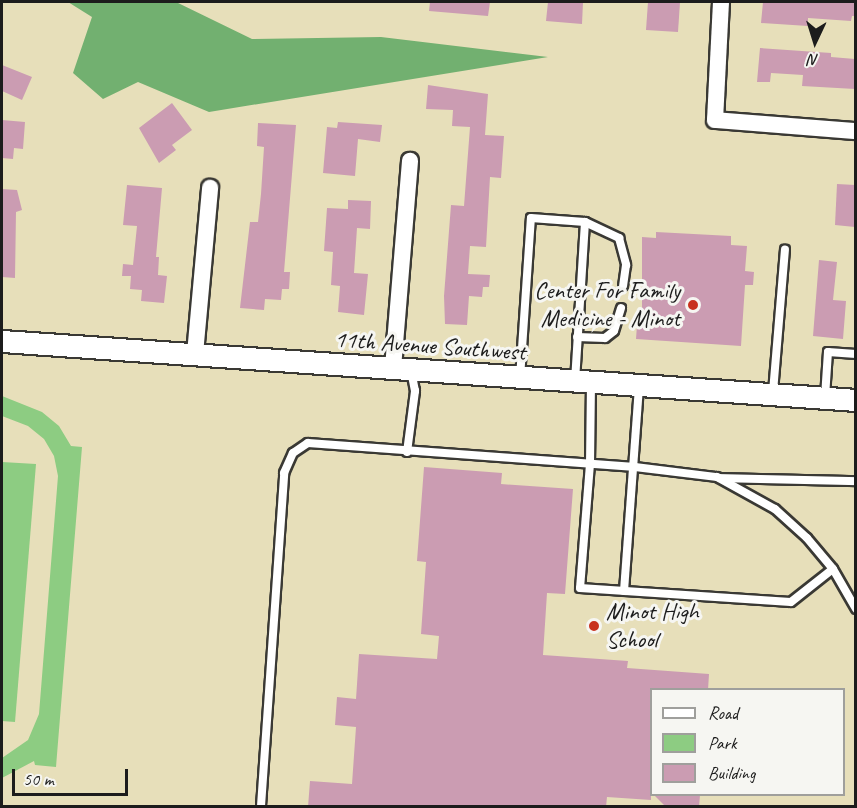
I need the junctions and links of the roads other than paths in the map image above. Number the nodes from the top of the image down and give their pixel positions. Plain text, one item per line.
1 (721, 2) edge
2 (855, 131) edge
3 (410, 161) dead end
4 (210, 188) dead end
5 (585, 222) junction
6 (785, 250) dead end
7 (623, 286) dead end
8 (621, 308) dead end
9 (578, 337) junction
10 (2, 341) edge
11 (195, 354) junction
12 (855, 354) edge
13 (402, 370) junction
14 (520, 378) junction
15 (583, 382) junction
16 (639, 386) junction
17 (773, 396) junction
18 (825, 398) junction
19 (855, 400) edge
20 (407, 452) junction
21 (590, 464) junction
22 (635, 466) junction
23 (717, 477) junction
24 (855, 481) edge
25 (833, 569) junction
26 (624, 591) junction
27 (855, 609) edge
28 (261, 807) edge

1 - 2 street
3 - 13 street
4 - 11 street
5 - 7 lane
5 - 9 lane
5 - 14 lane
6 - 17 lane
8 - 9 lane
9 - 15 lane
10 - 11 street, 11th Avenue Southwest
11 - 13 street, 11th Avenue Southwest
12 - 18 lane
13 - 14 street, 11th Avenue Southwest
13 - 20 lane
14 - 15 street, 11th Avenue Southwest
15 - 16 street, 11th Avenue Southwest
15 - 21 lane
16 - 17 street, 11th Avenue Southwest
16 - 22 lane
17 - 18 street, 11th Avenue Southwest
18 - 19 street, 11th Avenue Southwest
20 - 21 lane
20 - 28 lane
21 - 22 lane
21 - 26 lane
22 - 23 lane
22 - 26 lane
23 - 24 lane
23 - 25 lane
25 - 26 lane
25 - 27 lane

